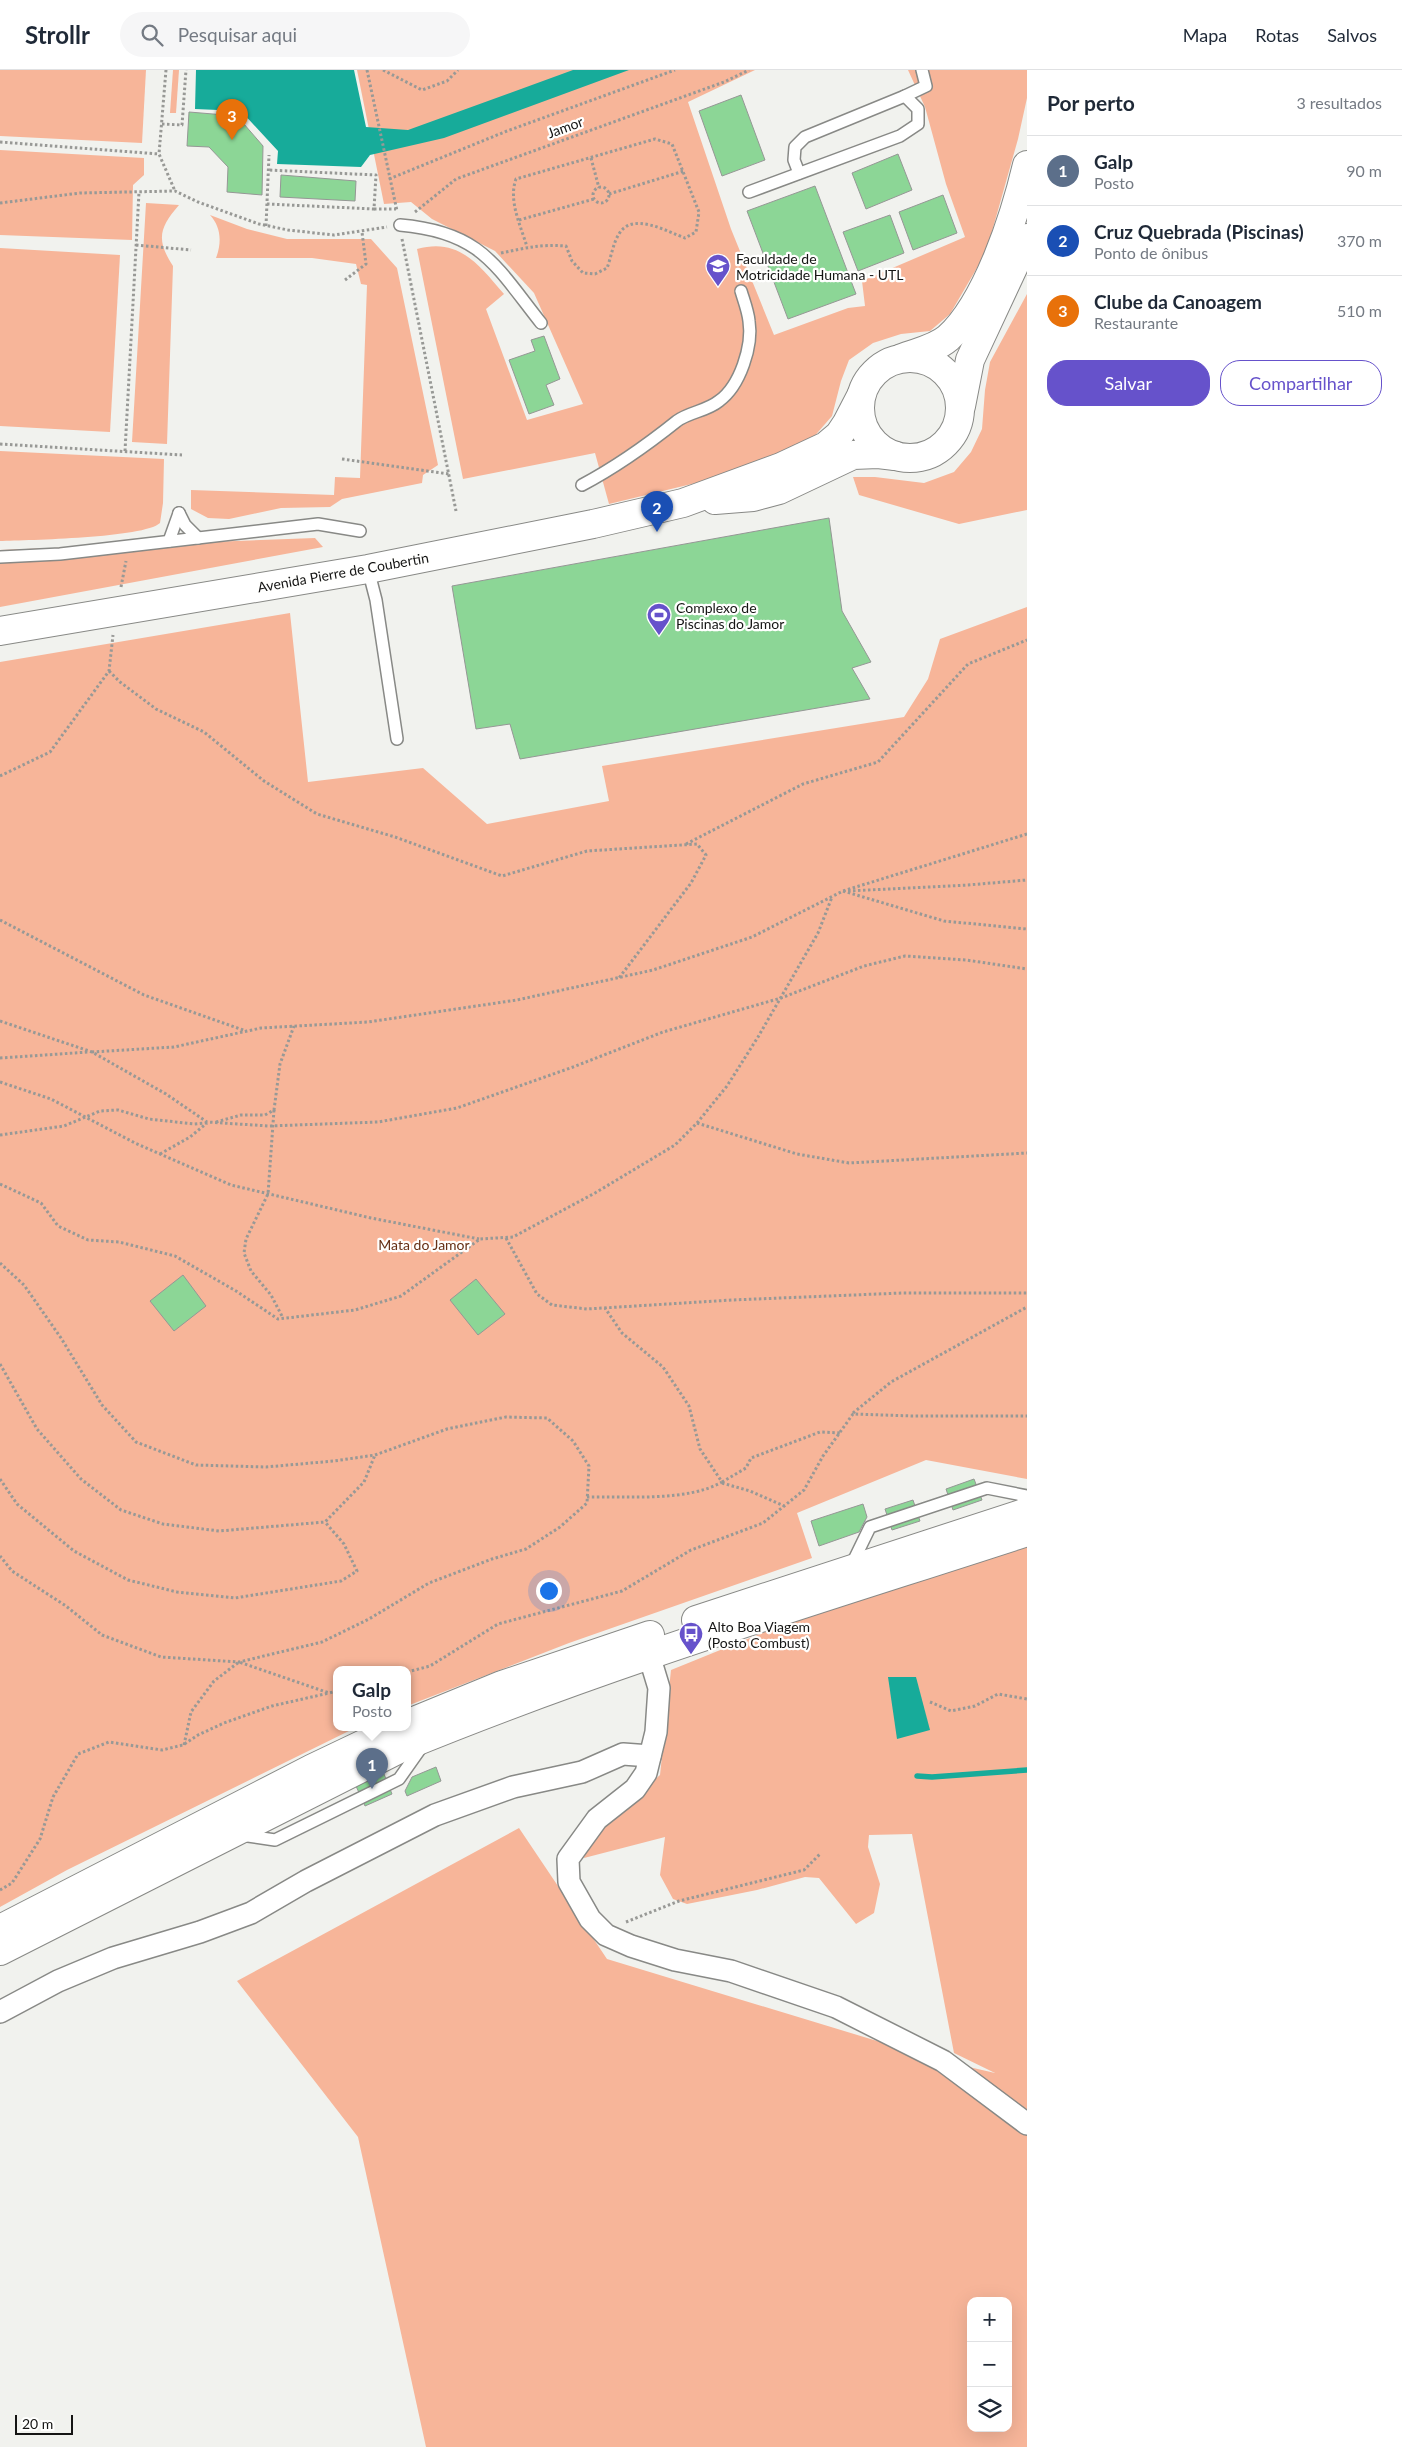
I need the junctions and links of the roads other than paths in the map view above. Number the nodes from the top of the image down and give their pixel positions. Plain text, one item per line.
1 (922, 70) edge
2 (905, 96) junction
3 (1027, 165) edge
4 (800, 173) junction
5 (749, 192) dead end
6 (400, 225) road end
7 (1027, 238) edge
8 (741, 291) dead end
9 (541, 323) dead end
10 (900, 358) junction
11 (861, 396) junction
12 (960, 412) junction
13 (896, 456) junction
14 (582, 485) dead end
15 (683, 503) junction
16 (360, 531) dead end
17 (198, 538) junction
18 (169, 541) junction
19 (0, 557) edge
20 (368, 568) junction
21 (0, 631) edge
22 (397, 739) dead end
23 (1027, 1496) edge
24 (1027, 1512) edge
25 (1027, 1532) edge
26 (849, 1570) junction
27 (649, 1655) junction
28 (418, 1730) edge
29 (391, 1731) edge
30 (650, 1756) junction
31 (0, 1929) edge
32 (0, 1951) edge
33 (0, 2012) edge
34 (1027, 2124) edge

1 - 2 lane
2 - 4 lane
2 - 4 lane
3 - 10 main road
4 - 5 lane
6 - 9 lane
7 - 12 main road
8 - 14 lane
10 - 11 main road
10 - 12 main road
11 - 13 main road
11 - 15 main road, Avenida Pierre de Coubertin
12 - 13 main road
13 - 15 main road, Avenida Pierre de Coubertin
15 - 20 main road, Avenida Pierre de Coubertin
16 - 17 lane
17 - 18 lane
17 - 18 lane
18 - 19 lane
20 - 21 main road, Avenida Pierre de Coubertin
20 - 22 lane
23 - 26 lane
24 - 26 main road
25 - 27 main road
26 - 28 main road
27 - 28 main road
27 - 30 street
28 - 32 main road
29 - 31 main road
30 - 33 street
30 - 34 street

